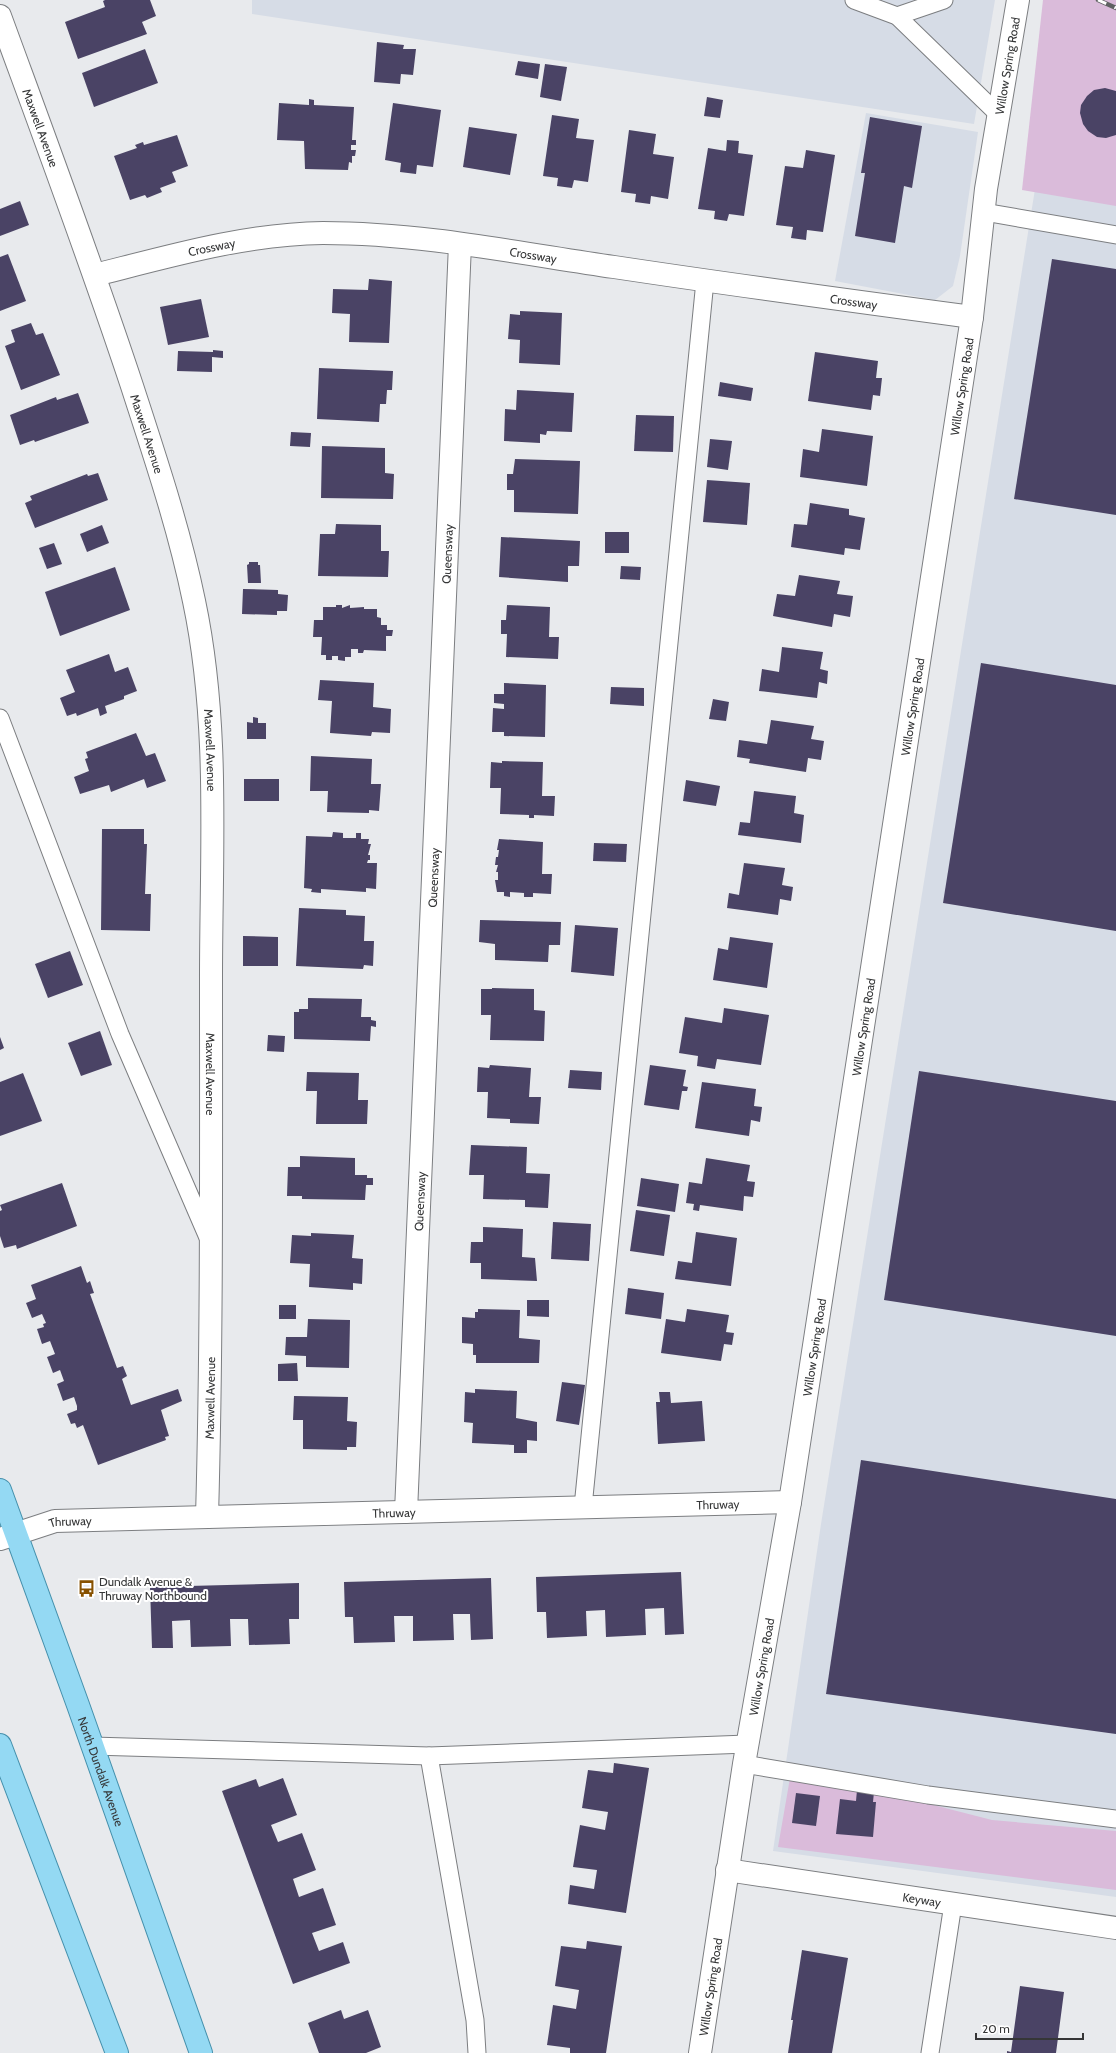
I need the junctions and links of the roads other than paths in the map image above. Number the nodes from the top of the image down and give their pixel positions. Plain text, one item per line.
1 (854, 0) edge
2 (944, 0) edge
3 (1018, 0) edge
4 (0, 16) edge
5 (897, 16) junction
6 (999, 115) junction
7 (984, 212) junction
8 (1116, 235) edge
9 (460, 244) junction
10 (95, 275) junction
11 (705, 281) junction
12 (972, 317) junction
13 (0, 718) edge
14 (211, 1244) junction
15 (0, 1490) edge
16 (790, 1502) junction
17 (583, 1507) junction
18 (406, 1512) junction
19 (207, 1517) junction
20 (8, 1536) edge
21 (0, 1745) edge
22 (92, 1746) junction
23 (746, 1754) junction
24 (429, 1756) junction
25 (1116, 1819) edge
26 (727, 1870) junction
27 (953, 1904) junction
28 (1116, 1928) edge
29 (117, 2053) edge
30 (201, 2053) edge
31 (477, 2053) edge
32 (700, 2053) edge
33 (930, 2053) edge

1 - 5 lane
2 - 5 lane
3 - 6 street, Willow Spring Road
4 - 10 street, Maxwell Avenue
5 - 6 lane
6 - 7 street, Willow Spring Road
7 - 8 lane
7 - 12 street, Willow Spring Road
9 - 10 street, Crossway
9 - 11 street, Crossway
9 - 18 street, Queensway
10 - 14 street, Maxwell Avenue
11 - 12 street, Crossway
11 - 17 lane
12 - 16 street, Willow Spring Road
13 - 14 lane
14 - 19 street, Maxwell Avenue
15 - 20 main road, North Dundalk Avenue
16 - 17 street, Thruway
16 - 23 street, Willow Spring Road
17 - 18 street, Thruway
18 - 19 street, Thruway
19 - 20 street, Thruway
20 - 22 main road, North Dundalk Avenue
21 - 29 main road
22 - 24 lane
22 - 30 main road, North Dundalk Avenue
23 - 24 lane
23 - 25 lane
23 - 26 street, Willow Spring Road
24 - 31 lane
26 - 27 street, Keyway
26 - 32 street, Willow Spring Road
27 - 28 street, Keyway
27 - 33 lane

